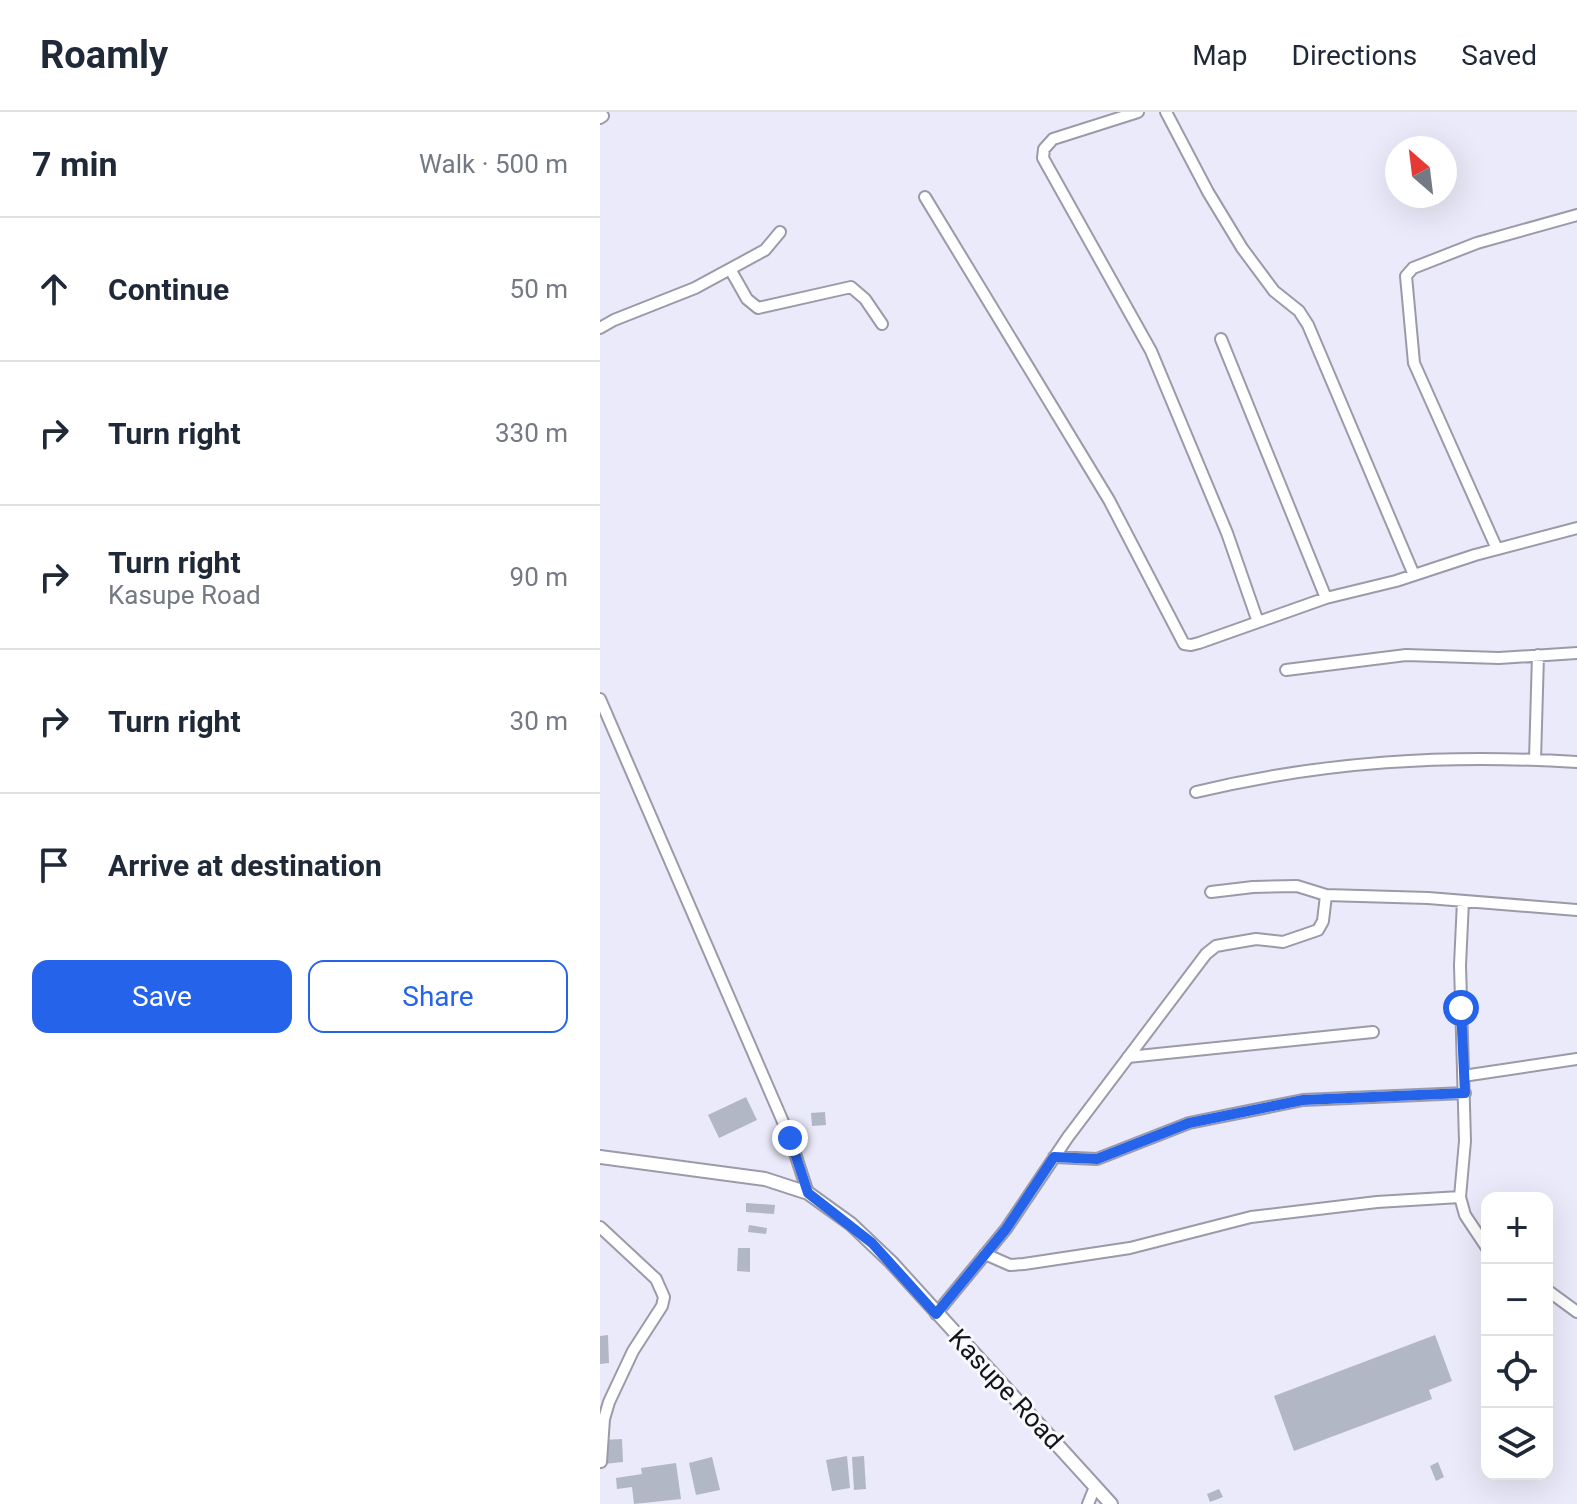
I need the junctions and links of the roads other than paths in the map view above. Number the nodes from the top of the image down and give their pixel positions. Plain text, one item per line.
1 (1138, 112) edge
2 (1166, 112) edge
3 (925, 197) dead end
4 (1577, 215) edge
5 (780, 232) dead end
6 (730, 269) junction
7 (882, 324) dead end
8 (600, 328) edge
9 (1221, 339) dead end
10 (1577, 528) edge
11 (1497, 549) junction
12 (1414, 575) junction
13 (1326, 598) junction
14 (1258, 622) junction
15 (1577, 653) edge
16 (1538, 655) junction
17 (1286, 670) dead end
18 (600, 699) edge
19 (1535, 760) junction
20 (1577, 762) edge
21 (1196, 792) dead end
22 (1211, 892) dead end
23 (1326, 895) junction
24 (1463, 901) junction
25 (1577, 910) edge
26 (1373, 1032) dead end
27 (1128, 1057) junction
28 (1577, 1059) edge
29 (1463, 1076) junction
30 (1465, 1093) junction
31 (600, 1157) edge
32 (1054, 1157) junction
33 (808, 1193) junction
34 (1460, 1197) junction
35 (600, 1227) edge
36 (1481, 1239) edge
37 (985, 1254) junction
38 (1553, 1294) edge
39 (1574, 1307) edge
40 (936, 1314) junction
41 (601, 1462) edge
42 (1095, 1487) junction
43 (1088, 1504) edge
44 (1111, 1504) edge

1 - 14 street
2 - 12 street
3 - 14 street
4 - 11 street
5 - 6 street
6 - 7 street
6 - 8 street
9 - 13 street
10 - 11 street
11 - 12 street
12 - 13 street
13 - 14 street
15 - 16 street
16 - 17 street
16 - 19 street
18 - 33 street
19 - 20 street
19 - 21 street
22 - 23 street
23 - 24 street
23 - 27 street
24 - 25 street
24 - 29 street
26 - 27 street
27 - 32 street
28 - 29 street
29 - 30 street
30 - 32 street
30 - 34 street
31 - 33 street, Kasupe Road
32 - 37 street
33 - 40 street, Kasupe Road
34 - 36 street
34 - 37 street
35 - 41 street
37 - 40 street
38 - 39 street
40 - 42 street, Kasupe Road
42 - 43 street
42 - 44 street, Kasupe Road

